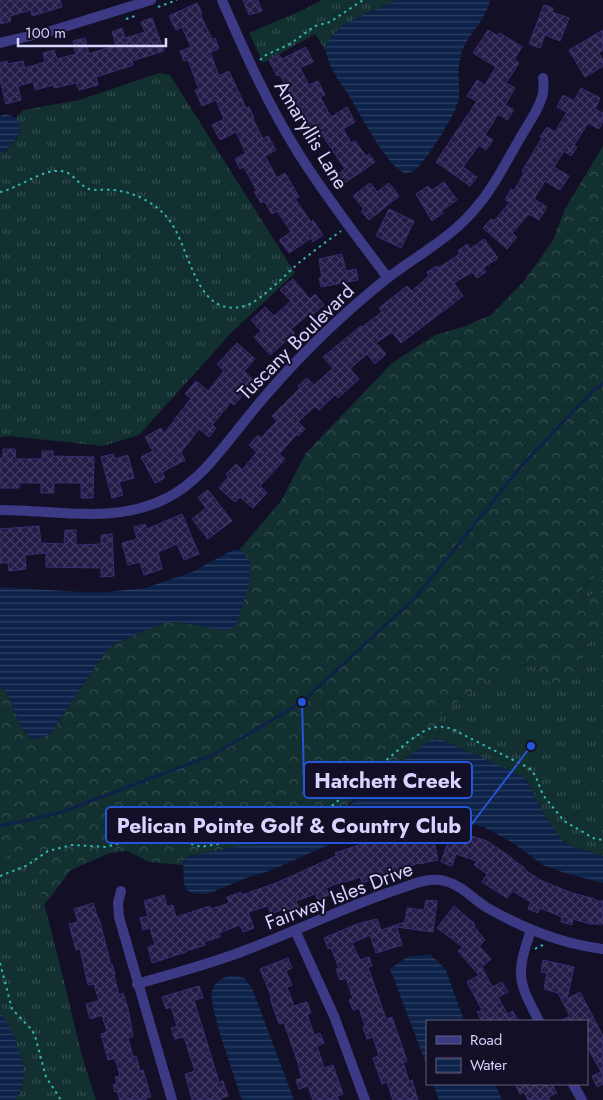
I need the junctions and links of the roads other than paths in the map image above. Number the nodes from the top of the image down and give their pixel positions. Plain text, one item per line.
1 (151, 0) edge
2 (222, 0) edge
3 (0, 43) edge
4 (543, 78) dead end
5 (388, 278) junction
6 (0, 510) edge
7 (121, 891) dead end
8 (295, 930) junction
9 (532, 930) junction
10 (603, 950) edge
11 (138, 984) junction
12 (538, 1020) edge
13 (574, 1085) edge
14 (172, 1100) edge
15 (365, 1100) edge
16 (582, 1100) edge

1 - 3 street
2 - 5 street, Amaryllis Lane
4 - 5 street, Tuscany Boulevard
5 - 6 street, Tuscany Boulevard
7 - 11 street
8 - 9 street, Fairway Isles Drive
8 - 11 street, Fairway Isles Drive
8 - 15 street
9 - 10 street, Fairway Isles Drive
9 - 12 street
11 - 14 street
13 - 16 street

